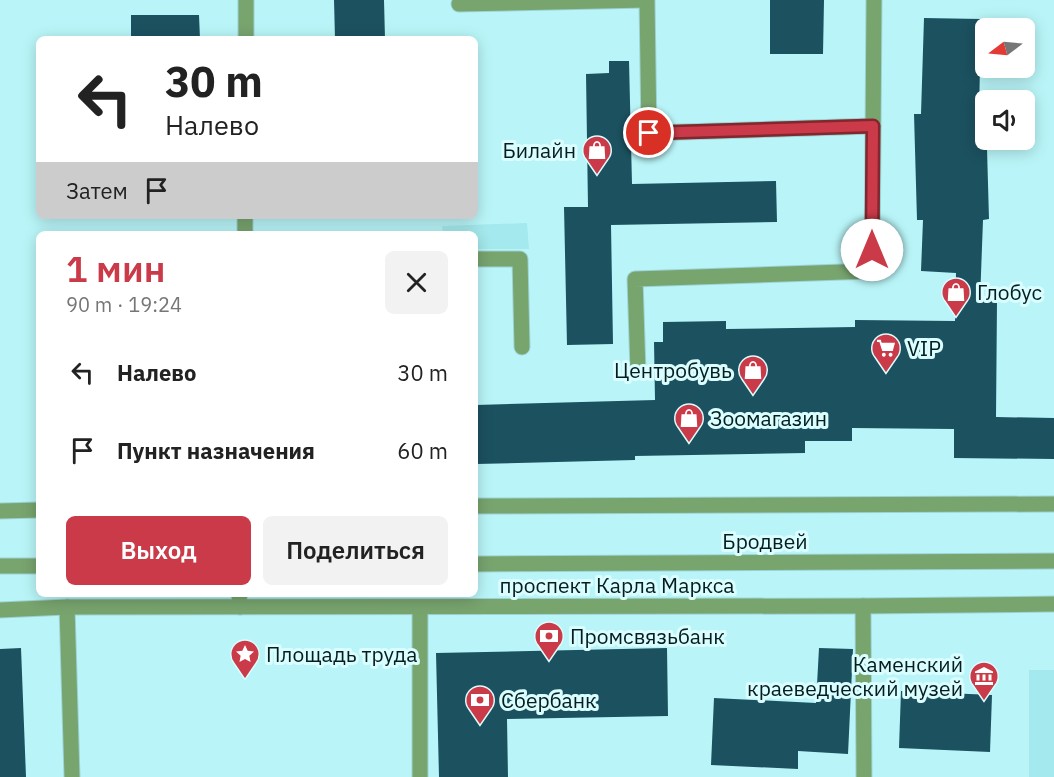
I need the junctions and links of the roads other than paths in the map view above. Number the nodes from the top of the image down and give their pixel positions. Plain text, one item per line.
1 (246, 0) edge
2 (646, 0) edge
3 (874, 0) edge
4 (459, 3) dead end
5 (246, 36) edge
6 (873, 126) junction
7 (478, 259) edge
8 (522, 347) dead end
9 (638, 371) dead end
10 (1054, 504) edge
11 (478, 506) edge
12 (36, 510) edge
13 (0, 511) edge
14 (1054, 561) edge
15 (478, 564) edge
16 (0, 566) edge
17 (36, 566) edge
18 (239, 600) edge
19 (1054, 604) edge
20 (863, 606) junction
21 (67, 607) junction
22 (420, 607) junction
23 (0, 610) edge
24 (72, 777) edge
25 (420, 777) edge
26 (864, 777) edge

1 - 5 street
2 - 4 street
2 - 6 street
3 - 6 street
6 - 9 street
7 - 8 street
10 - 11 street
12 - 13 street
14 - 15 street, Бродвей
16 - 17 street
18 - 21 street, проспект Карла Маркса
18 - 22 street, проспект Карла Маркса
19 - 20 street, проспект Карла Маркса
20 - 22 street, проспект Карла Маркса
20 - 26 street
21 - 23 street, проспект Карла Маркса
21 - 24 street
22 - 25 street

